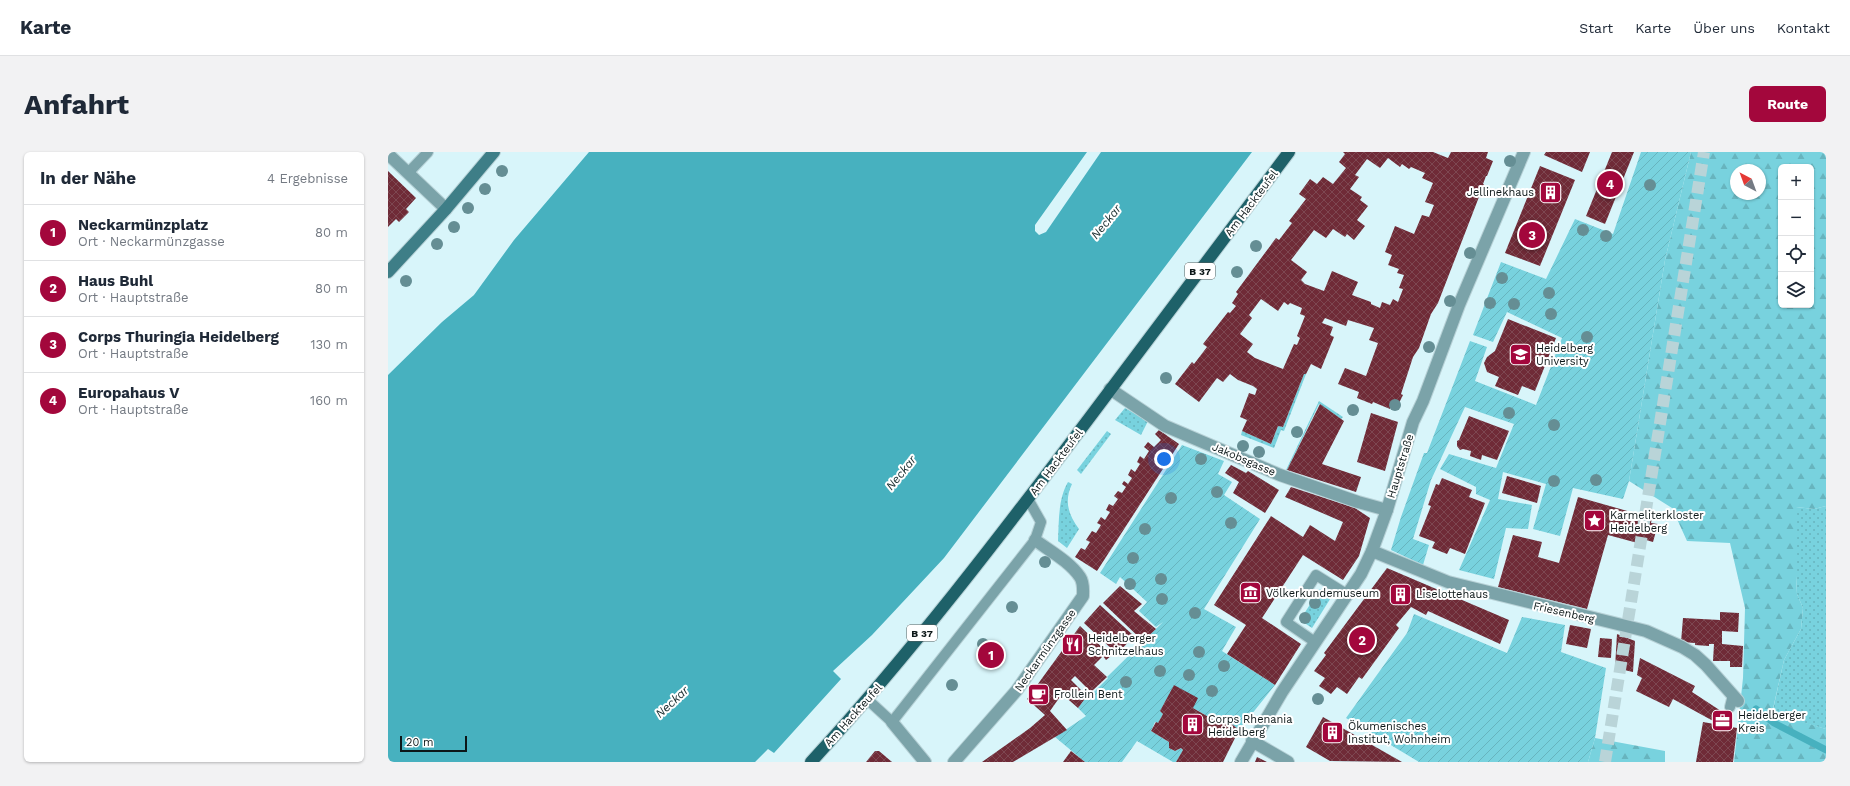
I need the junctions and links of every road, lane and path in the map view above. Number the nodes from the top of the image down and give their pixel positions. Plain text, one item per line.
1 (428, 152) edge
2 (494, 152) edge
3 (1289, 152) edge
4 (1524, 152) edge
5 (388, 154) edge
6 (408, 173) junction
7 (446, 208) junction
8 (388, 272) edge
9 (1110, 389) junction
10 (1028, 499) junction
11 (1387, 510) junction
12 (1036, 540) junction
13 (1372, 551) junction
14 (1348, 595) junction
15 (1315, 642) junction
16 (868, 700) junction
17 (1734, 701) dead end
18 (892, 722) junction
19 (1252, 741) junction
20 (811, 762) edge
21 (925, 762) edge
22 (954, 762) edge
23 (1241, 762) edge
24 (1288, 762) edge

1 - 6 lane
2 - 7 main road
3 - 9 main road, Am Hackteufel / B 37
4 - 11 street, Hauptstraße
5 - 6 street
6 - 7 street
7 - 8 main road
9 - 10 main road, Am Hackteufel / B 37
9 - 11 street, Jakobsgasse
10 - 12 lane
10 - 16 main road, Am Hackteufel / B 37
11 - 13 street, Hauptstraße
12 - 18 lane
12 - 22 street, Neckarmünzgasse
13 - 14 street, Hauptstraße
13 - 17 street, Friesenberg
14 - 15 street, Hauptstraße
14 - 15 lane
15 - 19 street, Hauptstraße
16 - 18 lane
16 - 20 main road, Am Hackteufel / B 37
18 - 21 street
19 - 23 street, Hauptstraße
19 - 24 street

